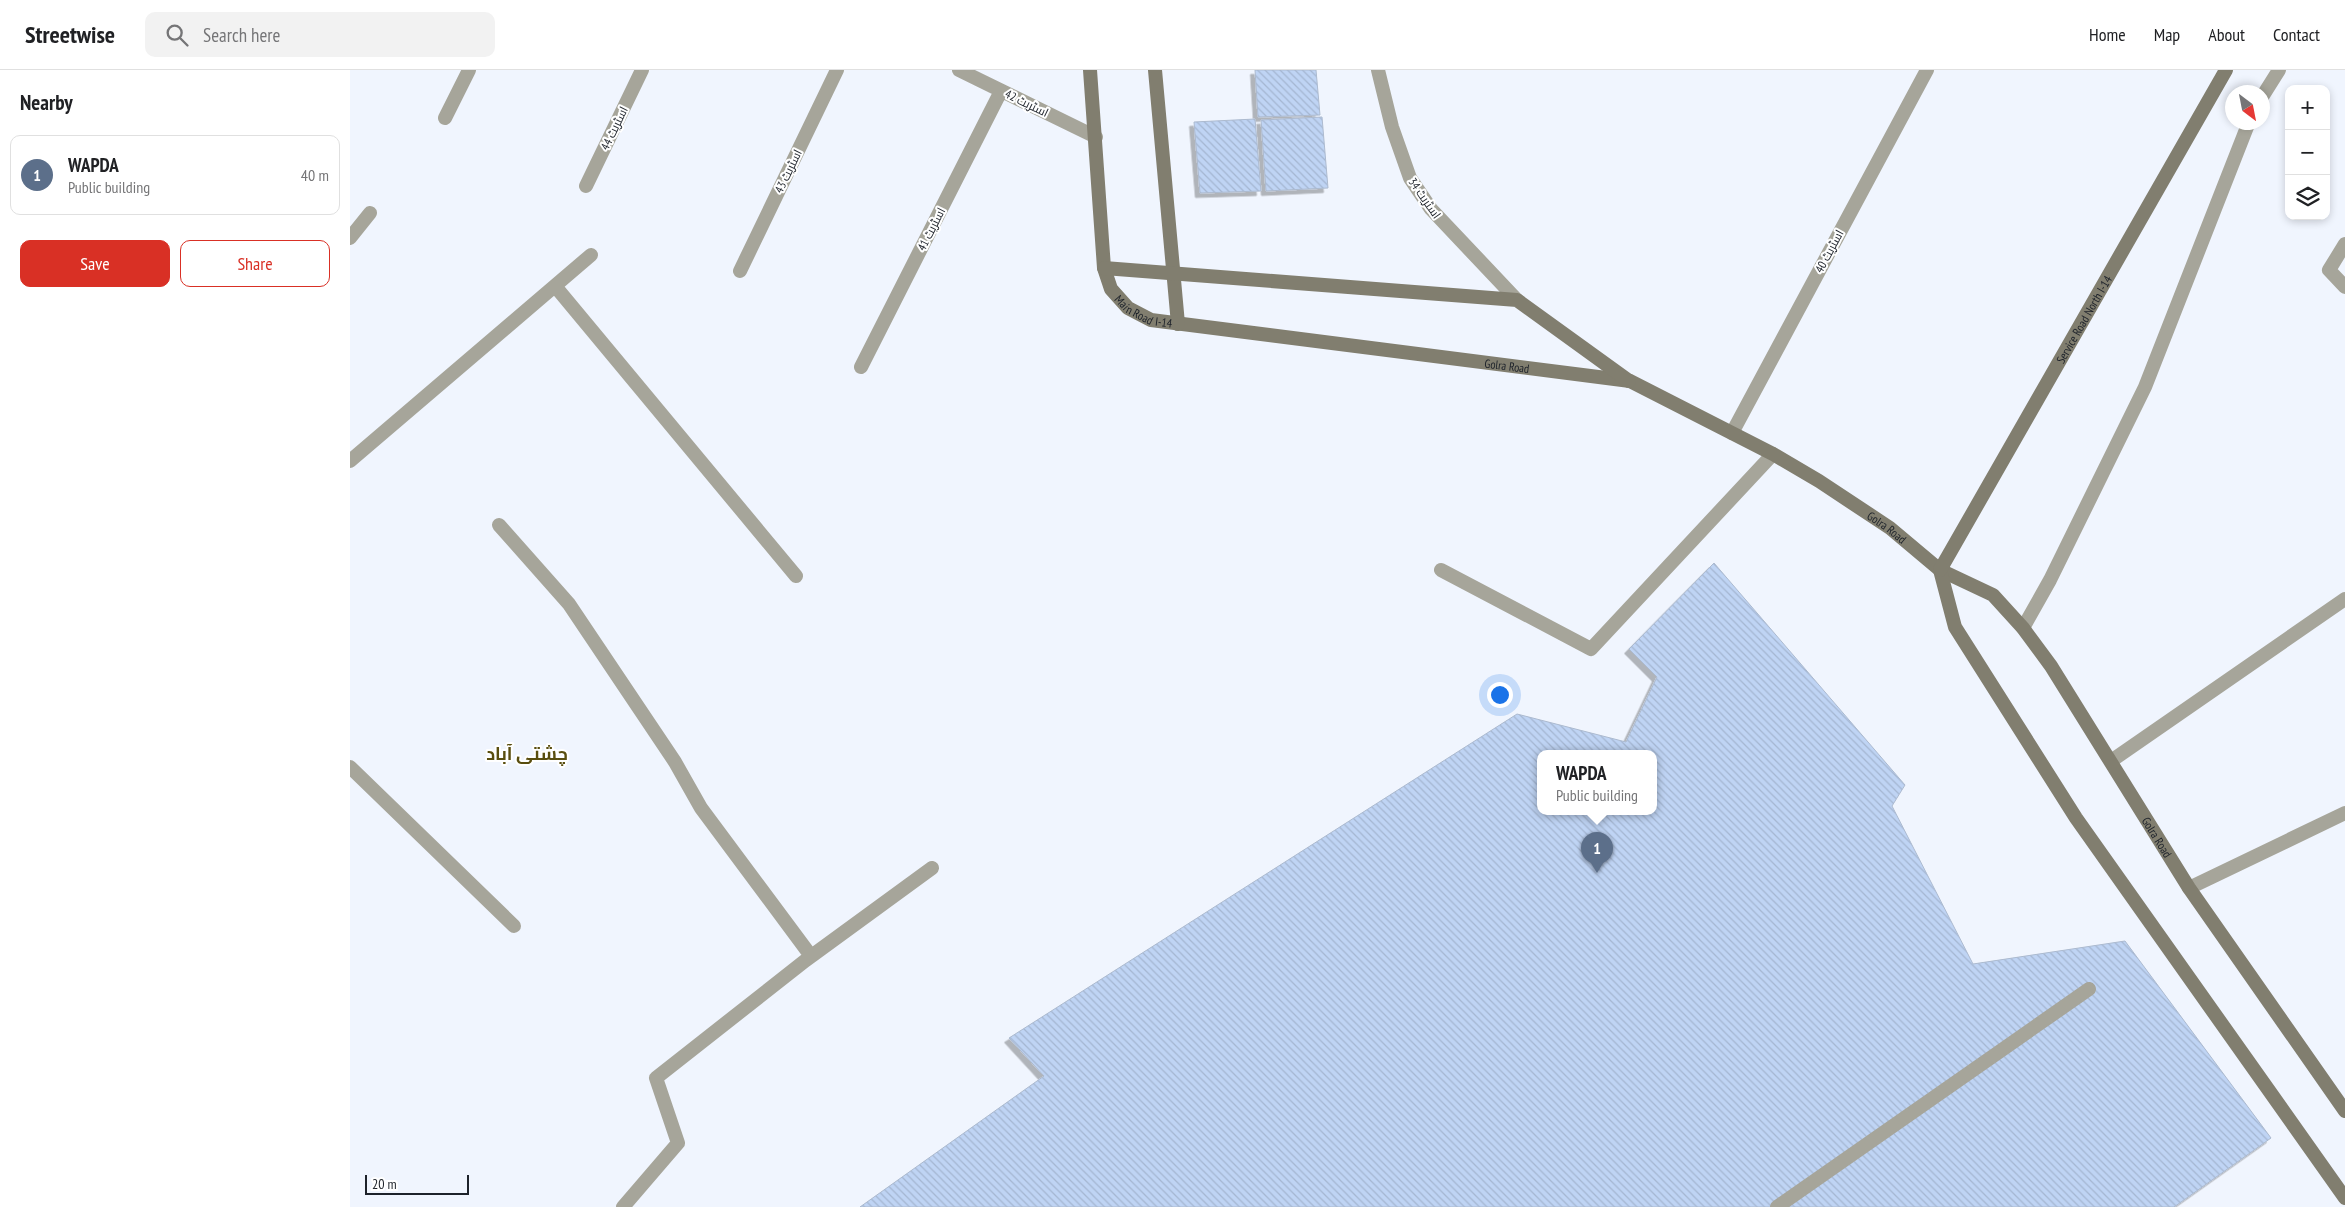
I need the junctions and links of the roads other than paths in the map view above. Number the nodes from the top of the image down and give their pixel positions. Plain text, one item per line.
1 (469, 70) edge
2 (642, 70) edge
3 (837, 70) edge
4 (959, 70) edge
5 (1090, 70) edge
6 (1155, 70) edge
7 (1378, 70) edge
8 (1927, 70) edge
9 (2226, 70) edge
10 (2279, 70) edge
11 (2270, 85) edge
12 (1001, 91) junction
13 (445, 118) dead end
14 (2246, 130) edge
15 (1096, 137) junction
16 (586, 186) dead end
17 (370, 213) dead end
18 (350, 238) edge
19 (2345, 244) edge
20 (591, 255) dead end
21 (1104, 268) junction
22 (740, 271) dead end
23 (1173, 272) junction
24 (555, 286) junction
25 (2345, 287) edge
26 (1517, 300) junction
27 (1178, 324) junction
28 (861, 368) dead end
29 (1630, 381) junction
30 (1732, 433) junction
31 (1773, 454) junction
32 (350, 462) edge
33 (499, 525) dead end
34 (1441, 570) dead end
35 (1940, 570) junction
36 (796, 576) dead end
37 (2345, 599) edge
38 (2023, 628) junction
39 (2111, 760) junction
40 (350, 766) edge
41 (2345, 813) edge
42 (932, 868) dead end
43 (2189, 888) junction
44 (514, 926) dead end
45 (812, 956) junction
46 (2088, 989) dead end
47 (2345, 1111) edge
48 (2345, 1198) edge
49 (623, 1207) edge
50 (1777, 1207) edge

1 - 13 street
2 - 16 street, اسٹریٹ 44
3 - 22 street, اسٹریٹ 43
4 - 12 street, اسٹریٹ 42
5 - 15 main road, Main Road I-14
6 - 23 main road, Main Road I-14
7 - 26 street, اسٹریٹ 34
8 - 30 street, اسٹریٹ 40
9 - 35 main road, Service Road North I-14
10 - 11 street
12 - 15 street, اسٹریٹ 42
12 - 28 street, اسٹریٹ 41
14 - 38 street
15 - 21 main road, Main Road I-14
17 - 18 street
19 - 25 street
20 - 24 street
21 - 23 main road
21 - 27 main road, Main Road I-14
23 - 26 main road
23 - 27 main road, Main Road I-14
24 - 32 street
24 - 36 street
26 - 29 main road
27 - 29 main road, Golra Road
29 - 30 main road, Golra Road
30 - 31 main road, Golra Road
31 - 34 street
31 - 35 main road, Golra Road
33 - 45 street
35 - 38 main road, Golra Road
35 - 48 main road
37 - 39 street
38 - 39 main road, Golra Road
39 - 43 main road, Golra Road
40 - 44 street
41 - 43 street
42 - 45 street
43 - 47 main road, Golra Road
45 - 49 street
46 - 50 street

